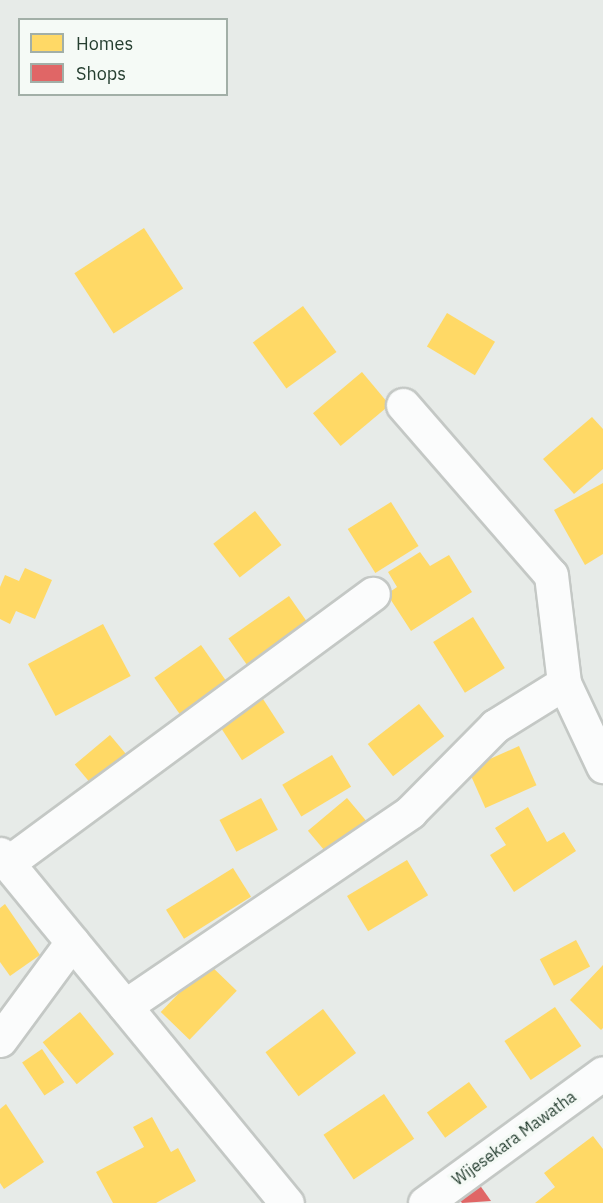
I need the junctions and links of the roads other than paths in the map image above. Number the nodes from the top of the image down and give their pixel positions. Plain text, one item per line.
1 (404, 405) dead end
2 (373, 594) dead end
3 (564, 682) junction
4 (603, 766) edge
5 (5, 858) edge
6 (72, 942) junction
7 (125, 1006) junction
8 (0, 1040) edge
9 (603, 1073) edge
10 (287, 1203) edge
11 (425, 1203) edge

1 - 3 street
2 - 5 street
3 - 4 street
3 - 7 street
5 - 6 street
6 - 7 street
6 - 8 street
7 - 10 street
9 - 11 street, Wijesekara Mawatha

